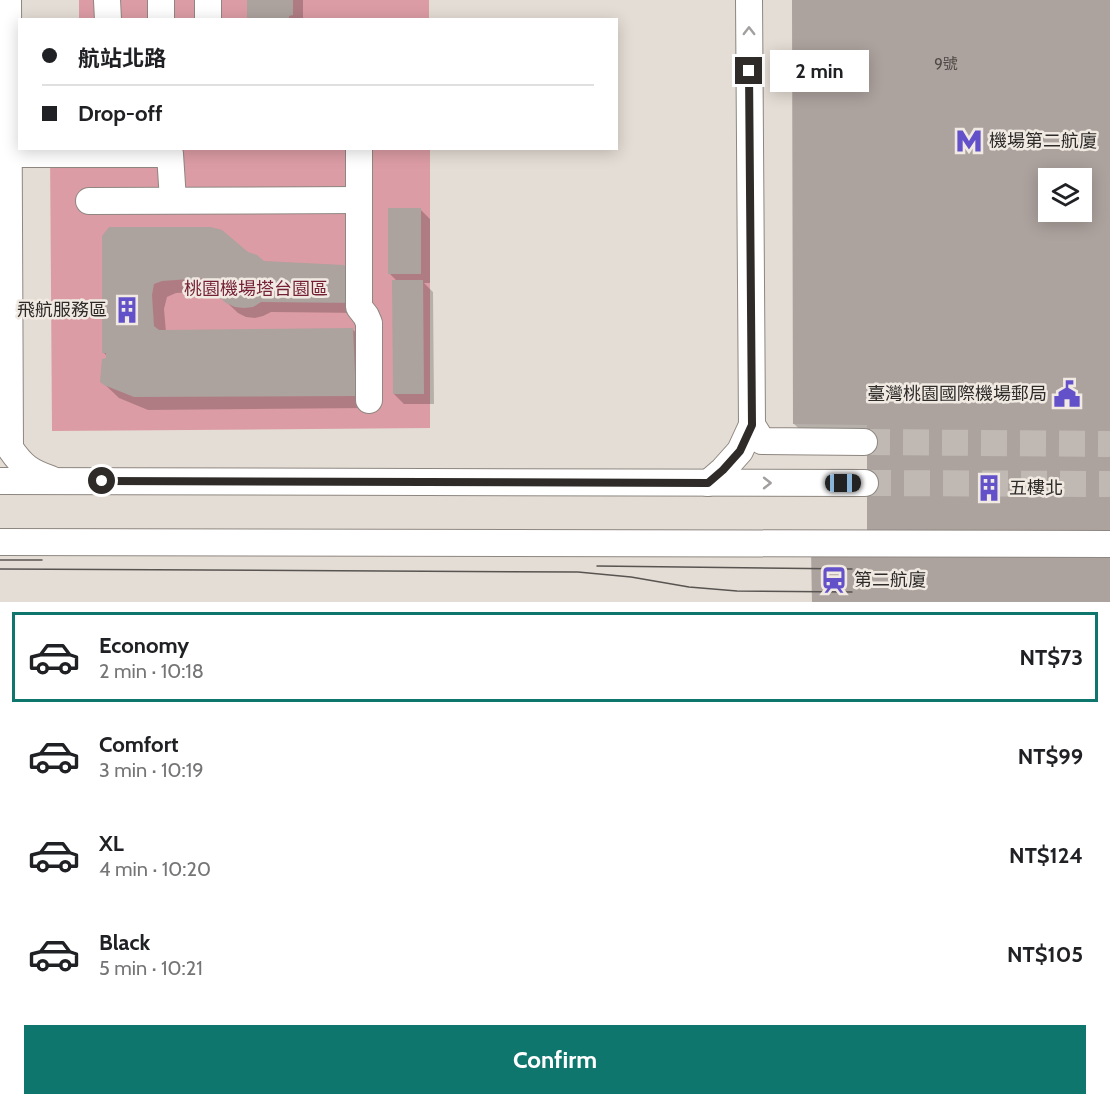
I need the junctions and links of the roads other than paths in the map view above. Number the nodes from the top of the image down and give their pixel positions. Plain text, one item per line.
1 (8, 0) edge
2 (107, 0) edge
3 (161, 0) edge
4 (208, 0) edge
5 (748, 0) edge
6 (108, 18) edge
7 (161, 18) edge
8 (208, 18) edge
9 (359, 150) edge
10 (170, 151) edge
11 (5, 154) edge
12 (173, 200) junction
13 (359, 200) junction
14 (89, 201) dead end
15 (369, 400) dead end
16 (752, 425) junction
17 (864, 442) tunnel mouth
18 (0, 481) edge
19 (58, 482) junction
20 (708, 483) junction
21 (865, 483) tunnel mouth
22 (0, 542) edge
23 (1110, 544) edge

1 - 11 street
2 - 6 street
3 - 7 street
4 - 8 street
16 -> 5 street
9 - 13 street
10 - 11 street
10 - 12 street
11 - 19 street
12 - 13 street
12 - 14 street
13 - 15 street
16 - 17 street
16 - 20 street
18 - 19 street
19 - 20 street
20 -> 21 street
22 - 23 street

